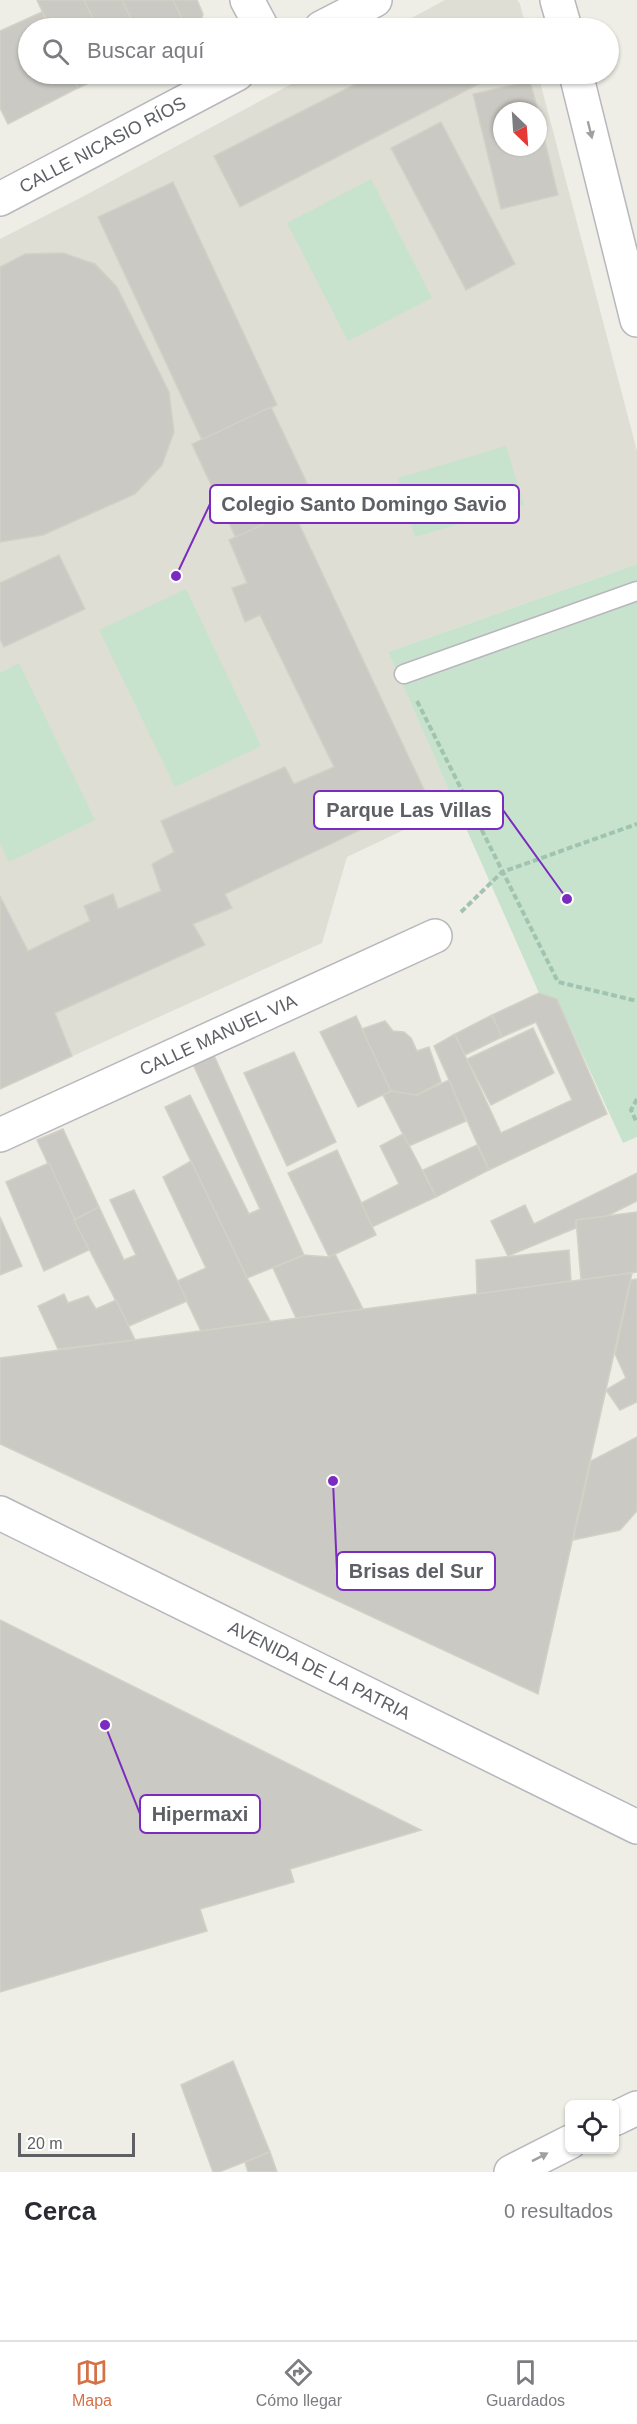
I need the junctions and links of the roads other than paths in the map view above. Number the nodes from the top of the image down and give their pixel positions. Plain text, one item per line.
1 (247, 0) edge
2 (375, 0) edge
3 (557, 0) edge
4 (257, 18) edge
5 (340, 18) edge
6 (562, 18) edge
7 (218, 84) edge
8 (578, 84) edge
9 (0, 199) edge
10 (637, 320) edge
11 (637, 591) edge
12 (404, 674) road end
13 (435, 936) road end
14 (0, 1135) edge
15 (0, 1513) edge
16 (637, 1827) edge
17 (637, 2108) edge
18 (619, 2117) edge
19 (565, 2145) edge
20 (511, 2172) edge

1 - 4 street
2 - 5 street
3 - 6 street
7 - 9 street, CALLE NICASIO RÍOS
8 -> 10 street
11 - 12 lane
13 - 14 street, CALLE MANUEL VIA
15 - 16 street, AVENIDA DE LA PATRIA
17 - 18 street
20 -> 19 street

